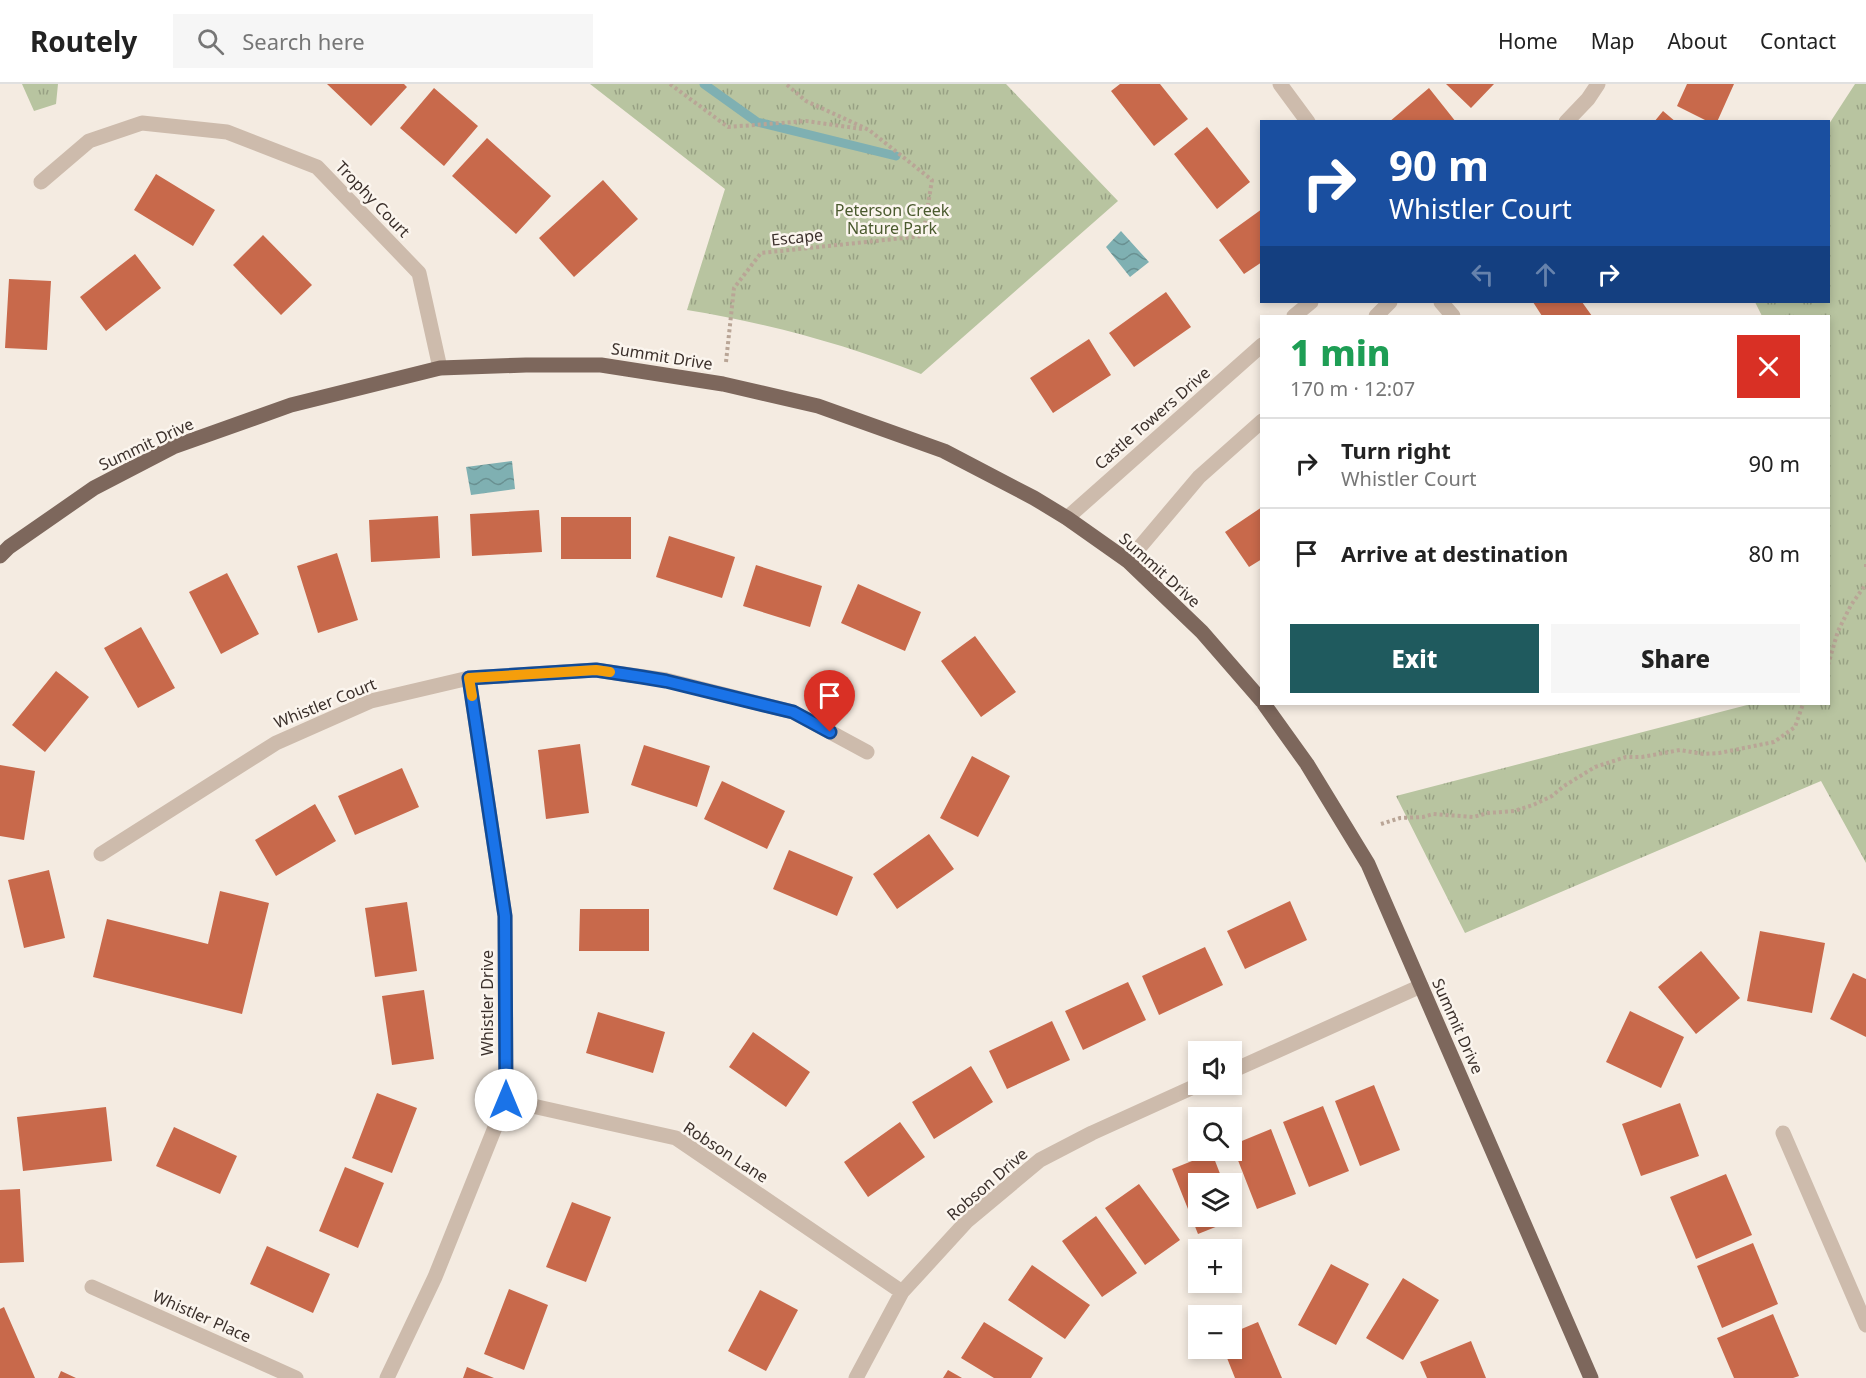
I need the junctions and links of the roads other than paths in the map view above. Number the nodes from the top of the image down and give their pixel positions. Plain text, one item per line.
1 (1280, 84) edge
2 (1598, 84) edge
3 (1307, 120) edge
4 (1568, 120) edge
5 (41, 182) dead end
6 (1310, 303) edge
7 (1389, 303) edge
8 (1443, 303) edge
9 (1295, 315) edge
10 (1377, 315) edge
11 (1452, 315) edge
12 (1260, 347) edge
13 (440, 369) junction
14 (1260, 423) edge
15 (1067, 518) junction
16 (0, 556) edge
17 (1128, 561) junction
18 (469, 678) junction
19 (1260, 699) edge
20 (1265, 705) edge
21 (867, 752) dead end
22 (101, 854) dead end
23 (1421, 986) junction
24 (1242, 1067) edge
25 (1188, 1089) edge
26 (506, 1100) junction
27 (1783, 1133) dead end
28 (93, 1287) dead end
29 (902, 1292) junction
30 (1866, 1325) edge
31 (296, 1378) edge
32 (387, 1378) edge
33 (856, 1378) edge
34 (1591, 1378) edge

1 - 3 street
2 - 4 street
5 - 13 street, Trophy Court
6 - 9 street
7 - 10 street
8 - 11 street
12 - 15 street, Castle Towers Drive
13 - 15 main road, Summit Drive
13 - 16 main road, Summit Drive
14 - 17 street
15 - 17 main road, Summit Drive
17 - 19 main road, Summit Drive
18 - 21 street, Whistler Court
18 - 22 street, Whistler Court
18 - 26 street, Whistler Drive
20 - 23 main road, Summit Drive
23 - 24 street
23 - 34 main road, Summit Drive
25 - 29 street, Robson Drive
26 - 29 street, Robson Lane
26 - 32 street, Whistler Drive
27 - 30 street
28 - 31 street, Whistler Place
29 - 33 street, Robson Drive

